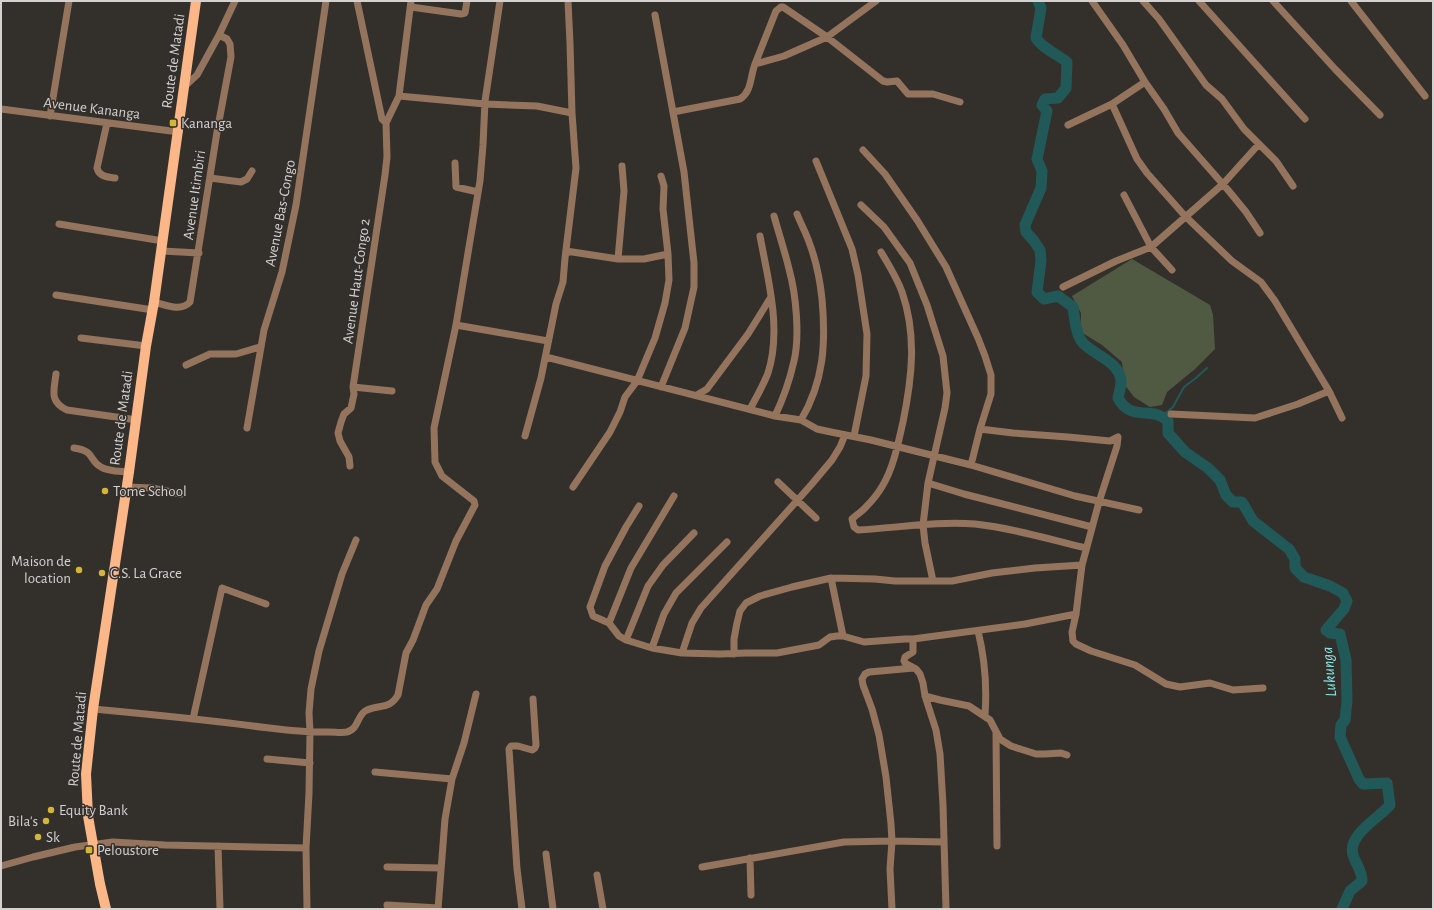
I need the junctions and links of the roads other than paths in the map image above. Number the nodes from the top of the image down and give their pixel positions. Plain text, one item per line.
1 (69, 1) edge
2 (196, 1) edge
3 (235, 1) edge
4 (326, 1) edge
5 (357, 1) edge
6 (467, 1) edge
7 (500, 1) edge
8 (568, 1) edge
9 (876, 1) edge
10 (1092, 1) edge
11 (1142, 1) edge
12 (1199, 1) edge
13 (1273, 1) edge
14 (1351, 1) edge
15 (411, 4) edge
16 (655, 15) dead end
17 (219, 34) junction
18 (827, 37) junction
19 (754, 64) junction
20 (1145, 82) junction
21 (184, 87) junction
22 (399, 96) junction
23 (1425, 96) dead end
24 (960, 102) dead end
25 (485, 104) junction
26 (1112, 104) junction
27 (1, 109) edge
28 (673, 112) junction
29 (572, 113) junction
30 (50, 116) junction
31 (1380, 116) dead end
32 (1305, 119) dead end
33 (107, 123) junction
34 (386, 123) junction
35 (1068, 126) dead end
36 (179, 132) junction
37 (1259, 144) junction
38 (863, 150) dead end
39 (816, 161) dead end
40 (455, 163) dead end
41 (622, 166) dead end
42 (252, 171) dead end
43 (661, 176) dead end
44 (115, 178) dead end
45 (210, 178) junction
46 (1223, 184) junction
47 (1293, 186) dead end
48 (478, 192) junction
49 (1124, 195) dead end
50 (861, 205) dead end
51 (797, 214) dead end
52 (774, 216) dead end
53 (1185, 216) junction
54 (59, 224) dead end
55 (1260, 232) dead end
56 (760, 236) dead end
57 (162, 246) junction
58 (1151, 247) junction
59 (566, 251) junction
60 (882, 252) dead end
61 (199, 253) junction
62 (668, 254) junction
63 (618, 259) junction
64 (1172, 270) dead end
65 (1063, 287) dead end
66 (56, 294) dead end
67 (771, 297) junction
68 (154, 306) junction
69 (456, 326) junction
70 (81, 338) dead end
71 (548, 341) junction
72 (146, 346) junction
73 (260, 348) junction
74 (546, 357) junction
75 (186, 365) dead end
76 (56, 374) dead end
77 (637, 381) junction
78 (353, 387) junction
79 (661, 387) junction
80 (392, 391) dead end
81 (1329, 391) junction
82 (697, 395) junction
83 (750, 409) junction
84 (1171, 414) dead end
85 (775, 416) junction
86 (1342, 418) dead end
87 (137, 420) junction
88 (801, 420) junction
89 (247, 428) dead end
90 (980, 429) junction
91 (845, 435) junction
92 (525, 436) dead end
93 (854, 436) junction
94 (898, 446) junction
95 (74, 448) dead end
96 (934, 455) junction
97 (971, 465) junction
98 (350, 466) dead end
99 (129, 472) junction
100 (778, 482) dead end
101 (928, 483) junction
102 (127, 487) junction
103 (573, 487) dead end
104 (181, 494) dead end
105 (674, 496) dead end
106 (797, 501) junction
107 (1099, 502) junction
108 (639, 506) dead end
109 (1139, 510) dead end
110 (816, 518) dead end
111 (923, 525) junction
112 (1092, 527) junction
113 (694, 533) dead end
114 (356, 540) dead end
115 (727, 542) dead end
116 (1086, 548) junction
117 (1082, 565) junction
118 (831, 578) junction
119 (933, 581) junction
120 (266, 604) dead end
121 (1076, 614) junction
122 (609, 623) junction
123 (978, 631) junction
124 (843, 636) junction
125 (913, 639) junction
126 (626, 640) junction
127 (652, 648) junction
128 (682, 653) junction
129 (734, 654) junction
130 (914, 668) junction
131 (1263, 688) dead end
132 (476, 694) dead end
133 (924, 696) junction
134 (533, 699) dead end
135 (93, 709) junction
136 (985, 715) junction
137 (193, 718) junction
138 (310, 732) junction
139 (996, 733) junction
140 (1067, 755) dead end
141 (267, 759) dead end
142 (310, 763) junction
143 (375, 772) dead end
144 (452, 779) junction
145 (892, 841) junction
146 (944, 842) junction
147 (92, 844) junction
148 (218, 846) junction
149 (997, 846) dead end
150 (306, 848) junction
151 (546, 854) dead end
152 (750, 858) junction
153 (1, 866) edge
154 (702, 867) dead end
155 (387, 868) dead end
156 (440, 868) junction
157 (597, 875) dead end
158 (751, 895) dead end
159 (387, 905) dead end
160 (106, 909) edge
161 (220, 909) edge
162 (307, 909) edge
163 (438, 909) edge
164 (522, 909) edge
165 (553, 909) edge
166 (603, 909) edge
167 (892, 909) edge
168 (946, 909) edge

1 - 30 street
2 - 21 main road, Route de Matadi
3 - 17 street
4 - 73 street, Avenue Bas-Congo
5 - 34 street
6 - 15 street
7 - 25 street
8 - 29 street
9 - 18 street
10 - 20 street
11 - 37 street
12 - 32 street
13 - 31 street
14 - 23 street
15 - 22 street, Avenue Haut-Congo 2
16 - 28 street
17 - 21 street
17 - 45 street, Avenue Itimbiri
18 - 19 street
18 - 19 street
18 - 24 street
19 - 28 street
20 - 26 street
20 - 46 street
21 - 36 main road, Route de Matadi
22 - 25 street
22 - 34 street, Avenue Haut-Congo 2
25 - 29 street
25 - 48 street
26 - 35 street
26 - 53 street
27 - 30 street, Avenue Kananga
28 - 79 street
29 - 59 street
30 - 33 street, Avenue Kananga
33 - 36 street, Avenue Kananga
33 - 44 street
34 - 78 street, Avenue Haut-Congo 2
36 - 57 main road, Route de Matadi
37 - 46 street
37 - 47 street
38 - 90 street
39 - 93 street
40 - 48 street
41 - 63 street
42 - 45 street
43 - 62 street
45 - 61 street, Avenue Itimbiri
46 - 53 street
46 - 55 street
48 - 69 street
49 - 58 street
50 - 96 street
51 - 88 street
52 - 85 street
53 - 58 street
53 - 81 street
54 - 57 street
56 - 67 street
57 - 61 street
57 - 68 main road, Route de Matadi
58 - 64 street
58 - 65 street
59 - 63 street
59 - 71 street
60 - 94 street
61 - 68 street, Avenue Itimbiri
62 - 63 street
62 - 77 street
66 - 68 street, Avenue Itimbiri
67 - 82 street
67 - 83 street
68 - 72 main road, Route de Matadi
69 - 71 street
69 - 138 street
70 - 72 street
71 - 74 street
72 - 87 main road, Route de Matadi
73 - 75 street
73 - 89 street, Avenue Bas-Congo
74 - 77 street
74 - 92 street
76 - 87 street
77 - 79 street
77 - 103 street
78 - 80 street
78 - 98 street, Avenue Haut-Congo 2
79 - 82 street
81 - 84 street
81 - 86 street
82 - 83 street
83 - 85 street
85 - 88 street
87 - 99 main road, Route de Matadi
88 - 91 street
90 - 97 street
90 - 107 street
91 - 93 street
91 - 106 street
93 - 94 street
94 - 96 street
94 - 111 street
95 - 99 street
96 - 97 street
96 - 101 street
97 - 107 street
99 - 102 main road, Route de Matadi
100 - 106 street
101 - 111 street
101 - 112 street
102 - 104 street
102 - 135 main road, Route de Matadi
105 - 122 street
106 - 110 street
106 - 128 street
107 - 109 street
107 - 112 street
108 - 122 street
111 - 116 street
111 - 119 street
112 - 116 street
113 - 126 street
114 - 138 street
115 - 127 street
116 - 117 street
117 - 119 street
117 - 121 street
118 - 119 street
118 - 124 street
118 - 129 street
120 - 137 street
121 - 123 street
121 - 131 street
122 - 126 street
123 - 125 street
123 - 136 street
124 - 125 street
124 - 129 street
125 - 130 street
126 - 127 street
127 - 128 street
128 - 129 street
130 - 133 street
130 - 145 street
132 - 144 street
133 - 136 street
133 - 146 street
134 - 164 street
135 - 137 street
135 - 147 main road, Route de Matadi
136 - 139 street
137 - 138 street
138 - 142 street
139 - 140 street
139 - 149 street
141 - 142 street
142 - 150 street
143 - 144 street
144 - 156 street
145 - 146 street
145 - 152 street
145 - 167 street
146 - 168 street
147 - 148 street
147 - 153 street
147 - 160 main road, Route de Matadi
148 - 150 street
148 - 161 street
150 - 162 street
151 - 165 street
152 - 154 street
152 - 158 street
155 - 156 street
156 - 163 street
157 - 166 street
159 - 163 street

